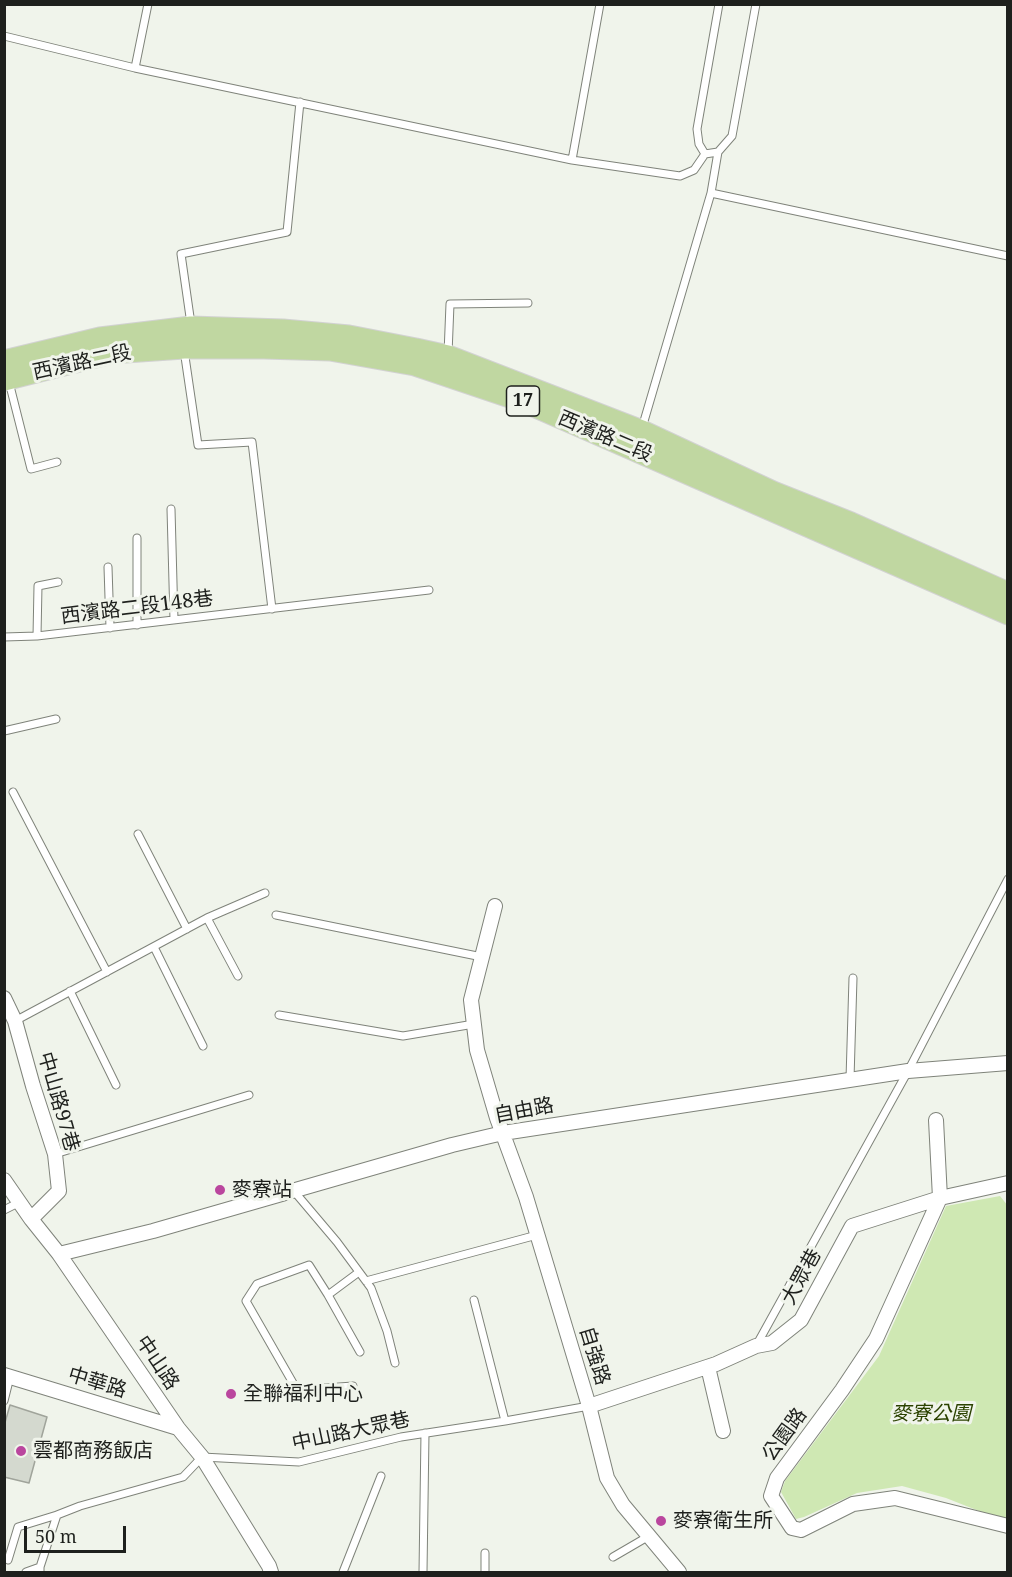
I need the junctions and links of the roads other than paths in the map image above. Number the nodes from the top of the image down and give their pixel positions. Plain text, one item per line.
1 (148, 4) edge
2 (600, 4) edge
3 (719, 4) edge
4 (756, 4) edge
5 (4, 36) edge
6 (135, 68) junction
7 (300, 102) junction
8 (718, 152) junction
9 (705, 154) junction
10 (572, 159) junction
11 (711, 193) junction
12 (1008, 256) edge
13 (528, 303) dead end
14 (191, 327) junction
15 (184, 348) junction
16 (448, 356) junction
17 (6, 373) edge
18 (638, 440) junction
19 (57, 462) dead end
20 (171, 509) dead end
21 (137, 538) dead end
22 (108, 567) dead end
23 (57, 582) dead end
24 (429, 590) dead end
25 (1008, 593) edge
26 (272, 609) junction
27 (1008, 614) edge
28 (174, 620) junction
29 (137, 625) junction
30 (110, 628) junction
31 (37, 636) junction
32 (4, 637) edge
33 (56, 719) dead end
34 (4, 731) edge
35 (14, 792) dead end
36 (138, 834) dead end
37 (1008, 879) edge
38 (265, 893) dead end
39 (495, 906) dead end
40 (276, 915) dead end
41 (207, 918) junction
42 (187, 929) junction
43 (154, 947) junction
44 (482, 957) junction
45 (107, 972) junction
46 (238, 976) dead end
47 (853, 978) dead end
48 (70, 991) junction
49 (4, 998) edge
50 (279, 1015) dead end
51 (15, 1021) junction
52 (474, 1024) junction
53 (203, 1046) dead end
54 (1008, 1063) edge
55 (908, 1071) junction
56 (850, 1080) junction
57 (116, 1084) dead end
58 (249, 1095) dead end
59 (936, 1120) dead end
60 (502, 1133) junction
61 (55, 1154) junction
62 (4, 1180) edge
63 (1008, 1183) edge
64 (293, 1190) junction
65 (940, 1198) junction
66 (20, 1202) junction
67 (4, 1210) edge
68 (31, 1220) junction
69 (537, 1235) junction
70 (59, 1254) junction
71 (359, 1272) junction
72 (366, 1281) junction
73 (328, 1295) junction
74 (474, 1300) dead end
75 (756, 1346) junction
76 (360, 1352) dead end
77 (395, 1363) dead end
78 (708, 1367) junction
79 (7, 1376) edge
80 (353, 1386) dead end
81 (4, 1401) edge
82 (589, 1406) junction
83 (505, 1421) junction
84 (177, 1428) junction
85 (723, 1431) dead end
86 (425, 1433) junction
87 (202, 1457) junction
88 (381, 1476) dead end
89 (57, 1515) junction
90 (1008, 1526) edge
91 (649, 1536) junction
92 (485, 1553) dead end
93 (612, 1557) dead end
94 (8, 1560) dead end
95 (40, 1570) edge
96 (26, 1572) edge
97 (271, 1572) edge
98 (344, 1572) edge
99 (423, 1572) edge
100 (485, 1572) edge
101 (679, 1572) edge

1 - 6 lane
2 - 10 lane
3 - 9 lane
4 - 8 lane
5 - 6 lane
6 - 7 lane
7 - 10 lane
7 - 14 lane
8 - 9 lane
8 - 11 lane
9 - 10 lane
11 - 12 lane
11 - 18 lane
13 - 16 lane
14 - 16 main road, 西濱路二段 / 17
14 - 17 main road, 西濱路二段 / 17
15 - 17 main road, 西濱路二段 / 17
15 - 18 main road, 西濱路二段 / 17
15 - 26 lane
16 - 18 main road, 西濱路二段 / 17
17 - 19 lane
18 - 25 main road, 西濱路二段 / 17
18 - 27 main road, 西濱路二段 / 17
20 - 28 lane
21 - 29 lane
22 - 30 lane
23 - 31 lane
24 - 26 lane, 西濱路二段148巷
26 - 28 lane, 西濱路二段148巷
28 - 29 lane, 西濱路二段148巷
29 - 30 lane, 西濱路二段148巷
30 - 31 lane, 西濱路二段148巷
31 - 32 lane, 西濱路二段148巷
33 - 34 lane
35 - 45 lane
36 - 42 lane
37 - 55 lane
38 - 41 lane
39 - 44 street, 自強路
40 - 44 lane
41 - 42 lane
41 - 46 lane
42 - 43 lane
43 - 45 lane
43 - 53 lane
44 - 52 street, 自強路
45 - 48 lane
47 - 56 lane
48 - 51 lane
48 - 57 lane
49 - 51 street, 中山路97巷
50 - 52 lane
51 - 61 street, 中山路97巷
52 - 60 street, 自強路
54 - 55 street, 自由路
55 - 56 street, 自由路
55 - 75 lane
56 - 60 street, 自由路
58 - 61 lane
59 - 65 street
60 - 64 street, 自由路
60 - 69 street, 自強路
61 - 68 street, 中山路97巷
62 - 66 street, 中山路
63 - 65 street
64 - 70 street, 自由路
64 - 71 lane
65 - 75 street, 大眾巷
65 - 90 street, 公園路
66 - 67 lane
66 - 68 street, 中山路
68 - 70 street, 中山路
69 - 72 lane
69 - 82 street, 自強路
70 - 84 street, 中山路
71 - 72 lane
71 - 73 lane
72 - 77 lane
73 - 76 lane
73 - 80 lane
74 - 83 lane
75 - 78 street, 大眾巷
78 - 82 street, 大眾巷
78 - 85 street
79 - 81 lane
79 - 84 street, 中華路
82 - 83 lane, 中山路大眾巷
82 - 91 street, 自強路
83 - 86 lane, 中山路大眾巷
84 - 87 street, 中山路
86 - 87 lane, 中山路大眾巷
86 - 99 lane
87 - 89 lane
87 - 97 street, 中山路
88 - 98 lane
89 - 94 lane
89 - 95 lane
91 - 93 lane
91 - 101 street, 自強路
92 - 100 lane
95 - 96 lane

